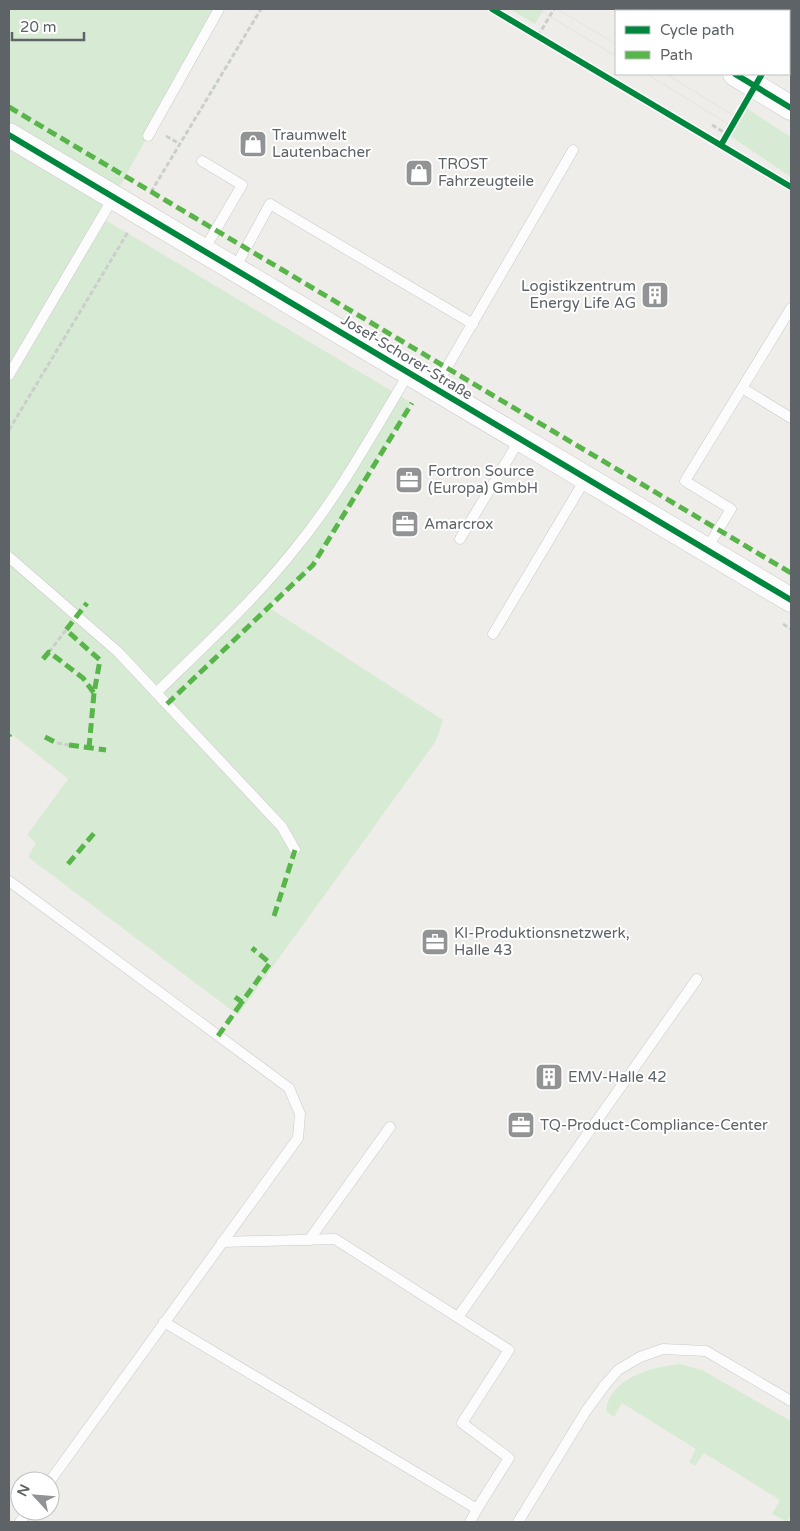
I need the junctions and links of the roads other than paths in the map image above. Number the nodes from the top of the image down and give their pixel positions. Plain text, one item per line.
1 (219, 9) edge
2 (737, 75) edge
3 (791, 108) edge
4 (9, 135) edge
5 (148, 136) dead end
6 (573, 150) dead end
7 (202, 161) dead end
8 (113, 198) junction
9 (204, 250) junction
10 (235, 268) junction
11 (791, 308) edge
12 (473, 324) junction
13 (409, 373) junction
14 (9, 375) edge
15 (435, 388) junction
16 (742, 388) junction
17 (791, 418) edge
18 (520, 439) junction
19 (586, 478) junction
20 (460, 539) dead end
21 (706, 550) junction
22 (9, 557) edge
23 (791, 600) edge
24 (493, 634) dead end
25 (156, 692) junction
26 (295, 850) dead end
27 (9, 881) edge
28 (697, 979) dead end
29 (390, 1127) dead end
30 (309, 1240) junction
31 (222, 1242) junction
32 (458, 1317) junction
33 (164, 1322) junction
34 (791, 1401) edge
35 (57, 1471) edge
36 (477, 1510) junction
37 (470, 1522) edge
38 (518, 1522) edge

1 - 5 lane
2 - 3 street
4 - 8 street, Josef-Schorer-Straße
6 - 12 lane
7 - 9 lane
8 - 9 street, Josef-Schorer-Straße
8 - 14 lane
9 - 10 street, Josef-Schorer-Straße
10 - 12 lane
10 - 13 street, Josef-Schorer-Straße
11 - 16 lane
12 - 15 lane
13 - 15 street, Josef-Schorer-Straße
13 - 25 lane
15 - 18 street, Josef-Schorer-Straße
16 - 17 lane
16 - 21 lane
18 - 19 street, Josef-Schorer-Straße
18 - 20 lane
19 - 21 street, Josef-Schorer-Straße
19 - 24 lane
21 - 23 street, Josef-Schorer-Straße
22 - 25 lane
25 - 26 lane
27 - 31 lane
28 - 32 lane
29 - 30 lane
30 - 31 lane
30 - 32 lane
31 - 33 lane
32 - 36 lane
33 - 35 lane
33 - 36 lane
34 - 38 lane
36 - 37 lane

